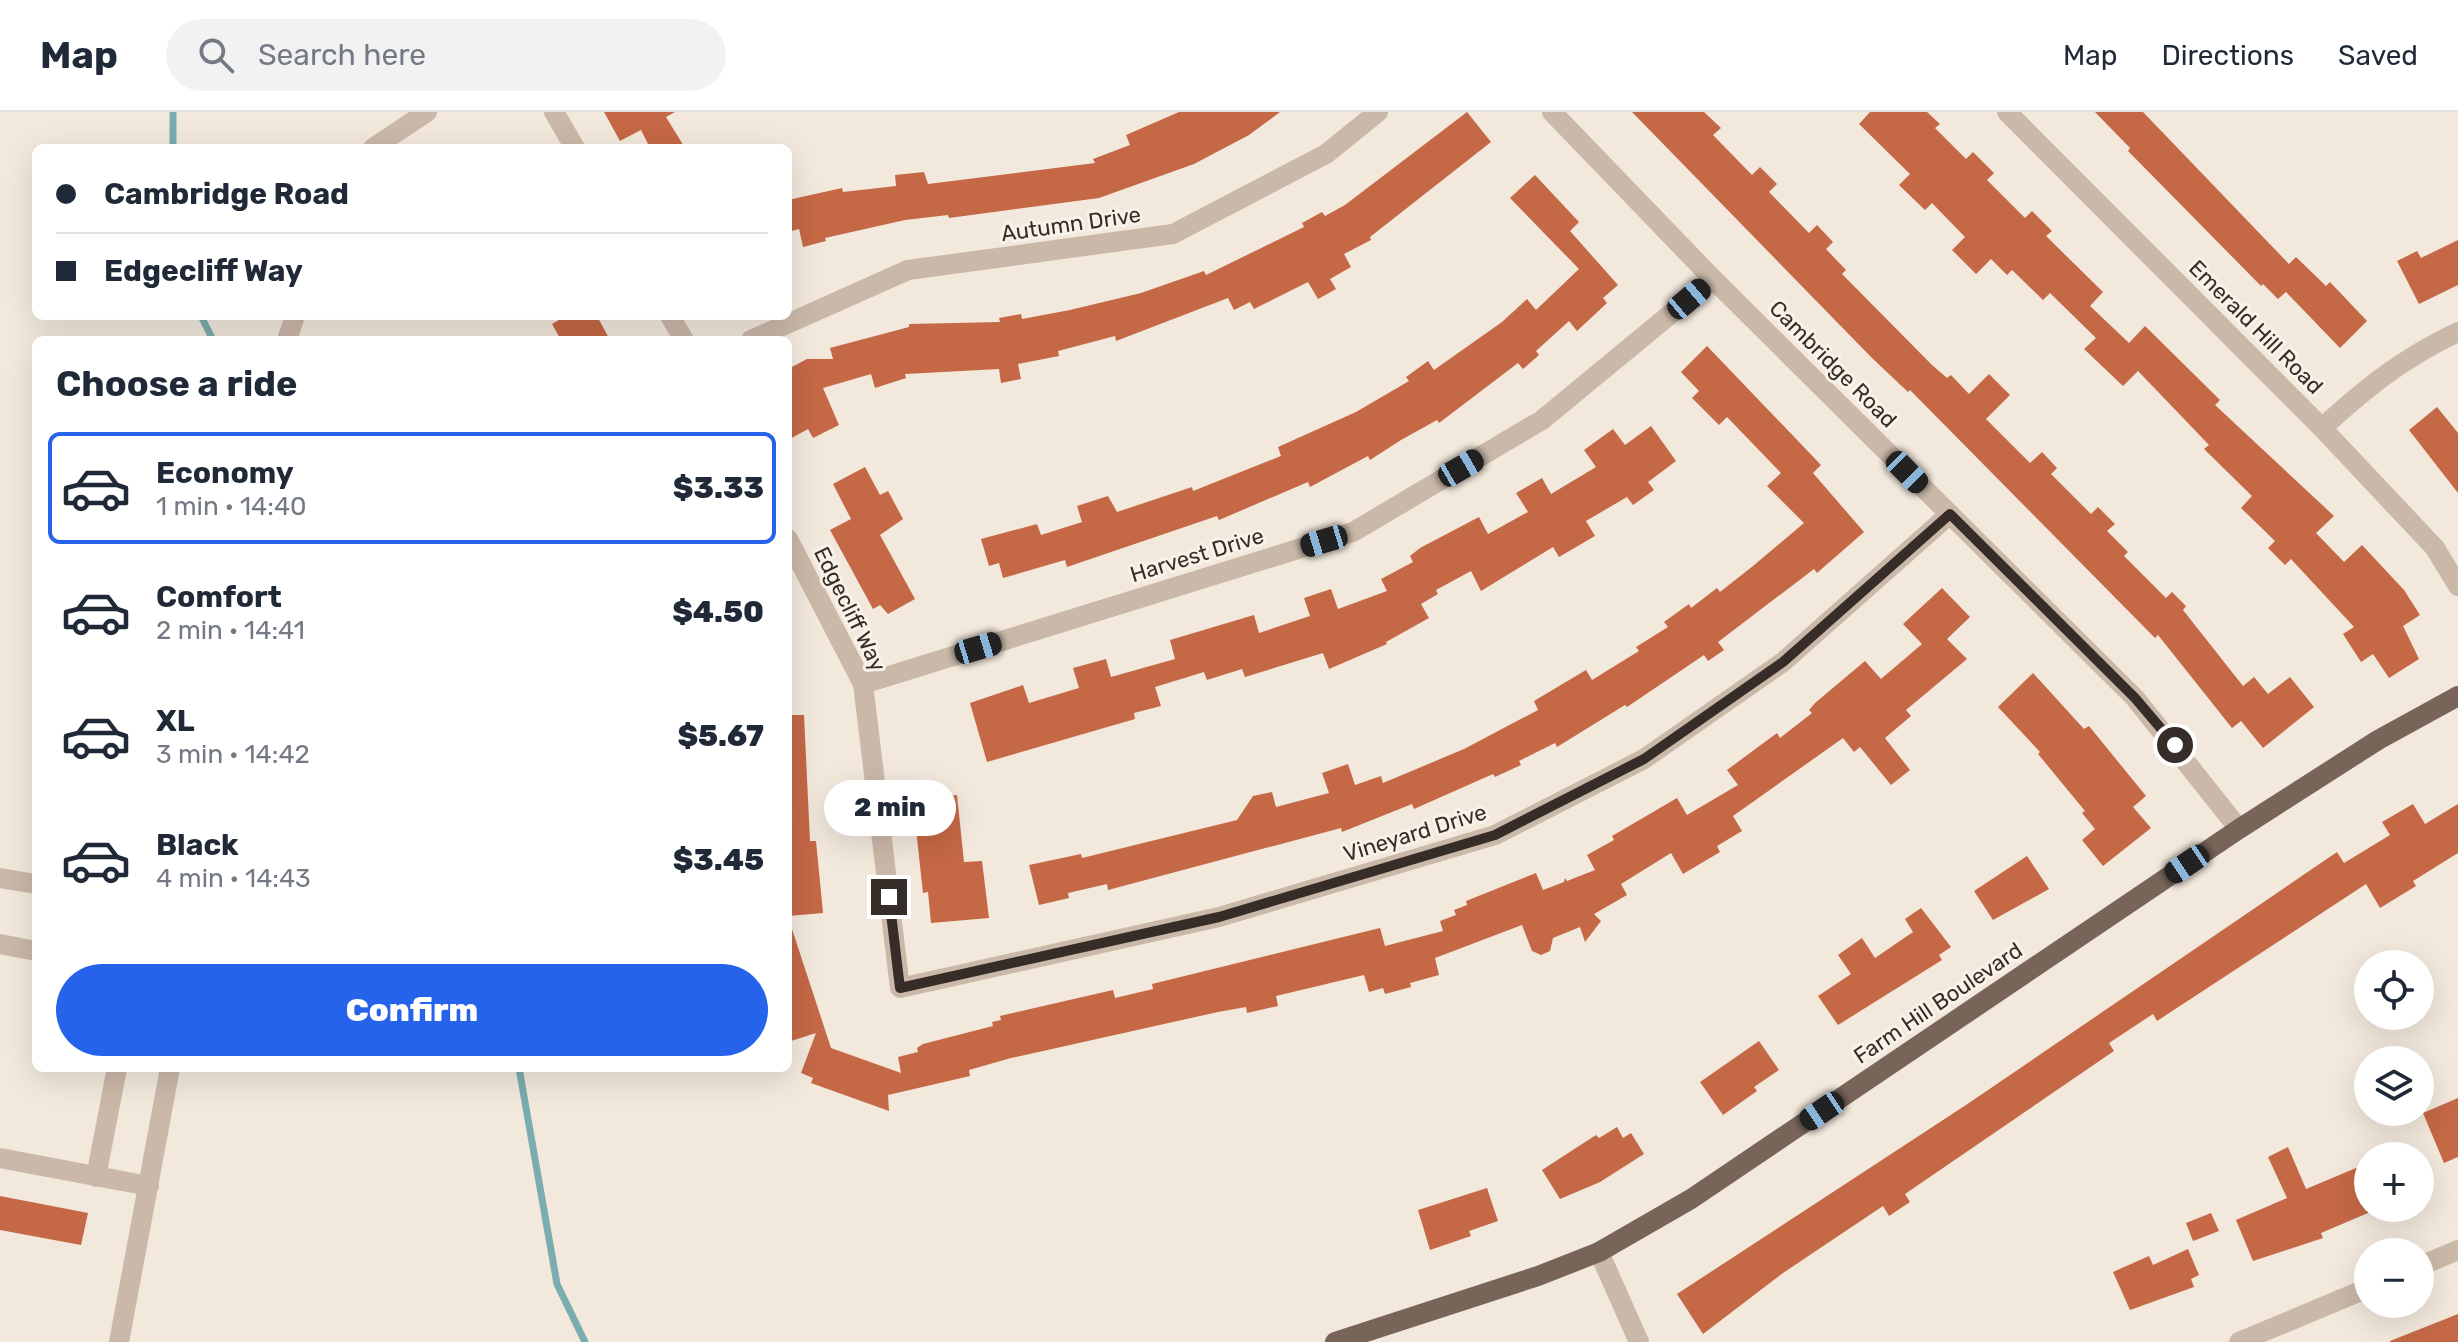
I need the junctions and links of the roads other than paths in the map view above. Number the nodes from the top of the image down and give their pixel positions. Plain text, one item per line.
1 (427, 112) edge
2 (554, 112) edge
3 (1378, 112) edge
4 (1552, 112) edge
5 (2007, 112) edge
6 (379, 144) edge
7 (573, 144) edge
8 (1713, 279) junction
9 (2458, 332) edge
10 (760, 336) edge
11 (2322, 428) junction
12 (1950, 514) junction
13 (792, 547) edge
14 (2458, 586) edge
15 (863, 684) junction
16 (2458, 696) edge
17 (2239, 829) junction
18 (0, 878) edge
19 (32, 883) edge
20 (0, 944) edge
21 (32, 950) edge
22 (900, 988) joint
23 (116, 1072) edge
24 (169, 1072) edge
25 (0, 1158) edge
26 (96, 1177) junction
27 (149, 1186) junction
28 (2458, 1250) edge
29 (1599, 1252) junction
30 (2434, 1260) edge
31 (2354, 1294) edge
32 (119, 1342) edge
33 (1335, 1342) edge
34 (1639, 1342) edge
35 (2239, 1342) edge

1 - 6 street
2 - 7 street
3 - 10 street, Autumn Drive
4 - 8 street, Cambridge Road
5 - 11 street, Emerald Hill Road
8 - 12 street, Cambridge Road
8 - 15 street, Harvest Drive
9 - 11 street
11 - 14 street, Emerald Hill Road
12 - 17 street, Cambridge Road
12 - 22 street, Vineyard Drive
13 - 15 street, Edgecliff Way
15 - 22 street, Edgecliff Way
16 - 17 main road, Farm Hill Boulevard
17 - 29 main road, Farm Hill Boulevard
18 - 19 street
20 - 21 street
23 - 26 street
24 - 27 street
25 - 26 street
26 - 27 street
27 - 32 street
28 - 30 street
29 - 33 main road, Farm Hill Boulevard
29 - 34 street
31 - 35 street

